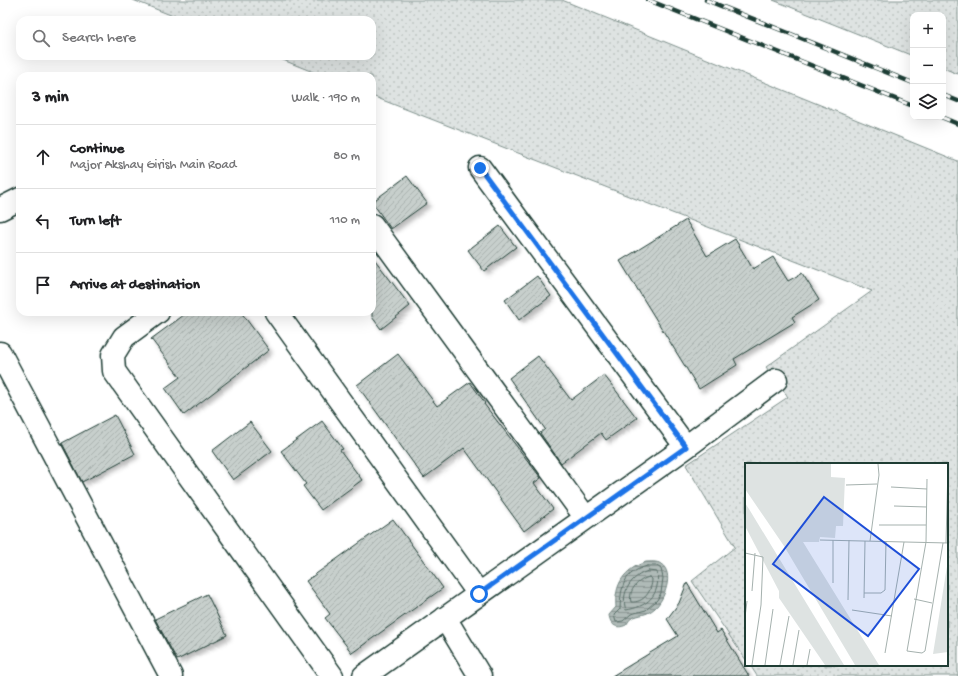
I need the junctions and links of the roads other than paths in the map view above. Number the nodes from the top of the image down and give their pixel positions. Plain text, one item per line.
1 (480, 168) dead end
2 (16, 201) edge
3 (0, 209) edge
4 (376, 230) edge
5 (153, 316) edge
6 (279, 316) edge
7 (0, 353) edge
8 (776, 380) dead end
9 (686, 447) junction
10 (586, 518) junction
11 (479, 594) junction
12 (445, 618) junction
13 (171, 676) edge
14 (332, 676) edge
15 (364, 676) edge
16 (480, 676) edge

1 - 9 street
2 - 3 street
4 - 10 street
5 - 14 street
6 - 11 street
7 - 13 street
8 - 9 street
9 - 10 street
10 - 11 street
11 - 12 street
12 - 15 street
12 - 16 street

